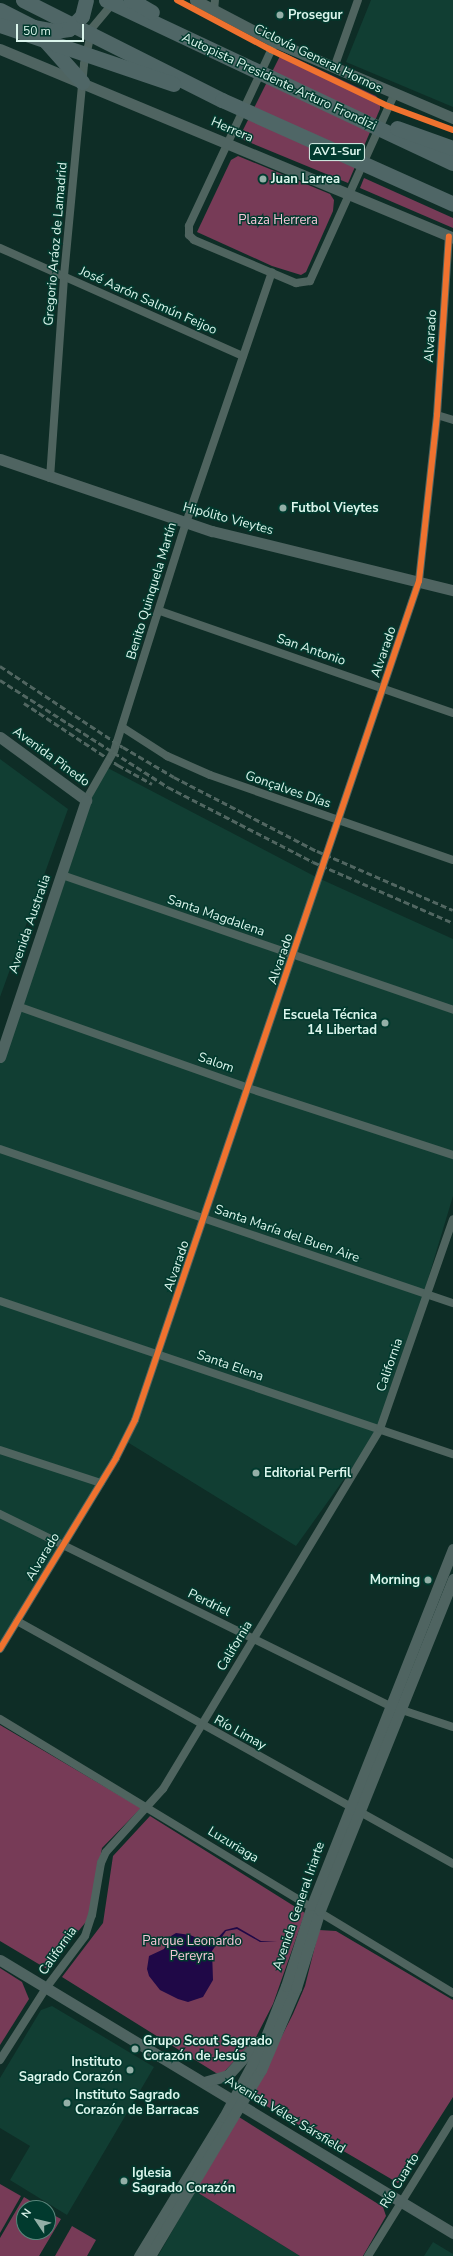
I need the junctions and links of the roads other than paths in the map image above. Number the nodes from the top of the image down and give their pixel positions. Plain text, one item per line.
1 (23, 0) edge
2 (86, 0) edge
3 (106, 0) edge
4 (109, 0) edge
5 (116, 0) edge
6 (131, 0) edge
7 (194, 0) edge
8 (358, 0) edge
9 (215, 6) edge
10 (0, 10) edge
11 (100, 16) junction
12 (0, 25) edge
13 (33, 27) junction
14 (275, 42) junction
15 (206, 47) junction
16 (0, 49) edge
17 (334, 68) junction
18 (82, 82) junction
19 (394, 95) junction
20 (222, 100) junction
21 (319, 100) junction
22 (453, 118) edge
23 (228, 144) junction
24 (453, 148) edge
25 (453, 163) edge
26 (349, 194) junction
27 (453, 204) edge
28 (451, 237) edge
29 (0, 248) edge
30 (272, 272) junction
31 (64, 276) junction
32 (242, 356) junction
33 (437, 415) junction
34 (453, 420) edge
35 (0, 459) edge
36 (50, 478) junction
37 (186, 523) junction
38 (419, 581) junction
39 (453, 590) edge
40 (160, 611) junction
41 (384, 687) junction
42 (453, 713) edge
43 (122, 727) junction
44 (0, 737) edge
45 (86, 800) junction
46 (340, 821) junction
47 (453, 860) edge
48 (62, 875) junction
49 (294, 956) junction
50 (17, 1006) junction
51 (453, 1010) edge
52 (0, 1057) edge
53 (248, 1088) junction
54 (0, 1149) edge
55 (453, 1155) edge
56 (205, 1218) junction
57 (453, 1218) edge
58 (428, 1295) junction
59 (0, 1301) edge
60 (453, 1303) edge
61 (158, 1355) junction
62 (380, 1429) junction
63 (0, 1450) edge
64 (453, 1454) edge
65 (101, 1483) junction
66 (0, 1514) edge
67 (63, 1545) junction
68 (453, 1549) edge
69 (453, 1579) edge
70 (17, 1621) junction
71 (254, 1638) junction
72 (0, 1649) edge
73 (390, 1706) junction
74 (401, 1710) junction
75 (0, 1719) edge
76 (201, 1726) junction
77 (453, 1727) edge
78 (148, 1808) junction
79 (354, 1810) junction
80 (453, 1864) edge
81 (316, 1908) junction
82 (0, 1960) edge
83 (46, 1988) junction
84 (453, 1993) edge
85 (276, 2013) junction
86 (0, 2060) edge
87 (204, 2082) junction
88 (237, 2102) junction
89 (453, 2119) edge
90 (401, 2201) junction
91 (453, 2233) edge
92 (139, 2256) edge
93 (150, 2256) edge
94 (368, 2256) edge

1 - 20 highway, AV1-Sur
2 - 13 highway
3 - 15 highway, Autopista Presidente Arturo Frondizi / AV1-Sur
4 - 11 street, Gregorio Aráoz de Lamadrid
5 - 11 street, Gregorio Aráoz de Lamadrid
6 - 15 highway
7 - 9 main road
8 - 17 street
9 - 14 main road
10 - 13 highway
11 - 18 street, Gregorio Aráoz de Lamadrid
12 - 20 highway
13 - 18 highway
14 - 17 main road
14 - 23 street
15 - 21 highway, Autopista Presidente Arturo Frondizi / AV1-Sur
16 - 18 main road, Herrera
17 - 19 main road
18 - 23 main road, Herrera
18 - 31 street, Gregorio Aráoz de Lamadrid
19 - 22 main road
19 - 26 street
20 - 27 highway, AV1-Sur
21 - 24 highway
21 - 25 highway, Autopista Presidente Arturo Frondizi / AV1-Sur
23 - 26 main road, Herrera
23 - 30 street
26 - 28 main road, Herrera
26 - 30 street
28 - 33 street, Alvarado
29 - 31 street, José Aarón Salmún Feijoo
30 - 32 street, Benito Quinquela Martín
31 - 32 street, José Aarón Salmún Feijoo
31 - 36 street, Gregorio Aráoz de Lamadrid
32 - 37 street, Benito Quinquela Martín
33 - 34 street
33 - 38 street, Alvarado
35 - 36 main road, Hipólito Vieytes
36 - 37 main road, Hipólito Vieytes
37 - 38 main road, Hipólito Vieytes
37 - 40 street, Benito Quinquela Martín
38 - 39 main road, Hipólito Vieytes
38 - 41 street, Alvarado
40 - 41 street, San Antonio
40 - 43 street, Benito Quinquela Martín
41 - 42 street, San Antonio
41 - 46 street, Alvarado
43 - 45 street, Benito Quinquela Martín
43 - 46 street, Gonçalves Días
44 - 45 main road, Avenida Pinedo
45 - 48 main road, Avenida Australia
46 - 47 street, Gonçalves Días
46 - 49 street, Alvarado
48 - 49 street, Santa Magdalena
48 - 50 main road, Avenida Australia
49 - 51 street, Santa Magdalena
49 - 53 street, Alvarado
50 - 52 main road, Avenida Australia
50 - 53 street, Salom
53 - 55 street, Salom
53 - 56 street, Alvarado
54 - 56 street, Santa María del Buen Aire
56 - 58 street, Santa María del Buen Aire
56 - 61 street, Alvarado
57 - 58 street, California
58 - 60 street, Santa María del Buen Aire
58 - 62 street, California
59 - 61 street, Santa Elena
61 - 62 street, Santa Elena
61 - 65 street, Alvarado
62 - 64 street, Santa Elena
62 - 71 street, California
63 - 65 street
65 - 67 street, Alvarado
66 - 67 street, Perdriel
67 - 70 street, Alvarado
67 - 71 street, Perdriel
68 - 73 main road, Avenida General Iriarte
69 - 74 main road, Avenida General Iriarte
70 - 72 street, Alvarado
70 - 76 street, Río Limay
71 - 73 street, Perdriel
71 - 76 street, California
73 - 74 street, Perdriel
73 - 79 main road, Avenida General Iriarte
74 - 77 street, Perdriel
74 - 79 main road, Avenida General Iriarte
75 - 78 street, Luzuriaga
76 - 78 street, California
76 - 79 street, Río Limay
78 - 81 street, Luzuriaga
78 - 83 street, California
79 - 80 street, Río Limay
79 - 81 main road, Avenida General Iriarte
81 - 84 street, Luzuriaga
81 - 85 main road, Avenida General Iriarte
81 - 88 main road, Avenida General Iriarte
82 - 83 main road, Avenida Vélez Sársfield
83 - 86 street, California
83 - 87 main road, Avenida Vélez Sársfield
85 - 87 main road
85 - 88 main road, Avenida General Iriarte
87 - 88 main road, Avenida Vélez Sársfield
88 - 90 main road, Avenida Vélez Sársfield
88 - 92 main road, Avenida General Iriarte
88 - 93 main road, Avenida General Iriarte
89 - 90 street, Río Cuarto
90 - 91 main road, Avenida Vélez Sársfield
90 - 94 street, Río Cuarto

